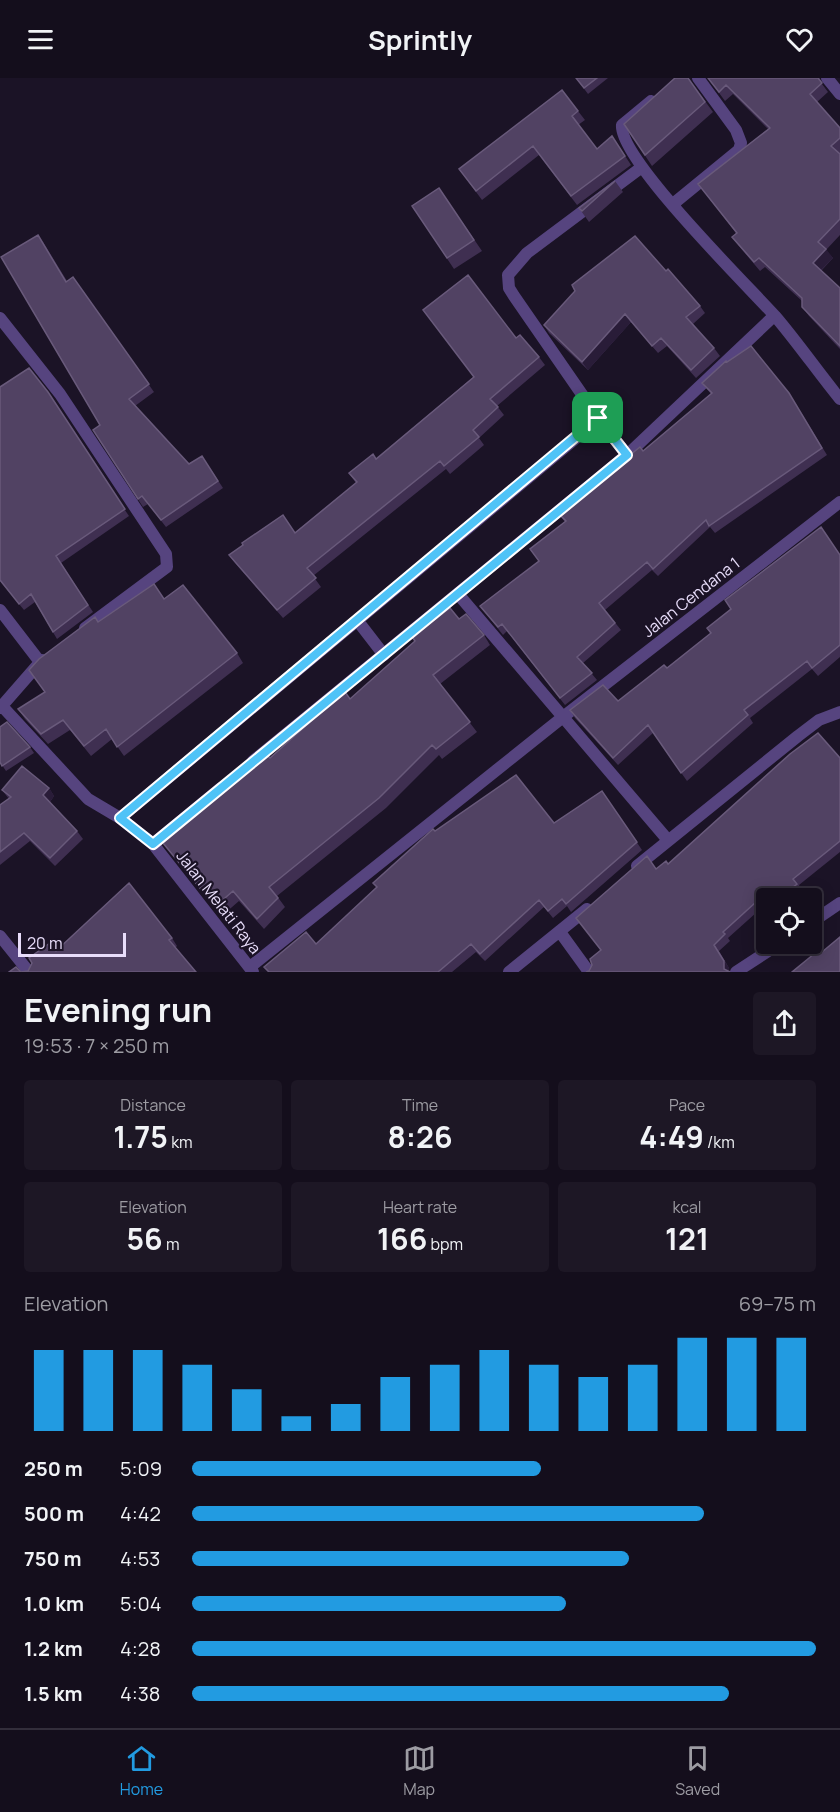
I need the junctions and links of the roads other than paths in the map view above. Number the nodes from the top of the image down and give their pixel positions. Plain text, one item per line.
1 (698, 78) edge
2 (827, 78) edge
3 (663, 92) edge
4 (840, 94) edge
5 (642, 167) junction
6 (673, 204) junction
7 (774, 316) junction
8 (0, 318) edge
9 (840, 399) edge
10 (598, 418) junction
11 (627, 455) junction
12 (840, 502) edge
13 (458, 594) junction
14 (0, 610) edge
15 (357, 620) junction
16 (76, 635) edge
17 (384, 655) junction
18 (1, 707) edge
19 (840, 712) edge
20 (563, 717) junction
21 (245, 768) edge
22 (227, 783) edge
23 (120, 818) junction
24 (667, 840) junction
25 (153, 844) junction
26 (622, 878) edge
27 (596, 901) edge
28 (840, 903) edge
29 (822, 915) edge
30 (560, 932) junction
31 (2, 942) edge
32 (764, 954) edge
33 (252, 969) edge
34 (29, 972) edge
35 (509, 972) edge
36 (589, 972) edge
37 (736, 972) edge

1 - 6 street
2 - 4 street
3 - 5 street
5 - 6 street
5 - 10 street
6 - 7 street
7 - 9 street
7 - 11 street
8 - 16 street
10 - 11 street
10 - 15 street
11 - 13 street
12 - 20 street, Jalan Cendana 1
13 - 17 street
13 - 20 street
14 - 18 street
15 - 17 street
15 - 23 street
17 - 21 street
18 - 23 street, Jalan Melati Raya
19 - 24 street
20 - 24 street
20 - 33 street, Jalan Cendana 1
22 - 25 street
23 - 25 street, Jalan Melati Raya
24 - 26 street
25 - 33 street, Jalan Melati Raya
27 - 30 street
28 - 29 street
30 - 35 street
30 - 36 street
31 - 34 street
32 - 37 street

